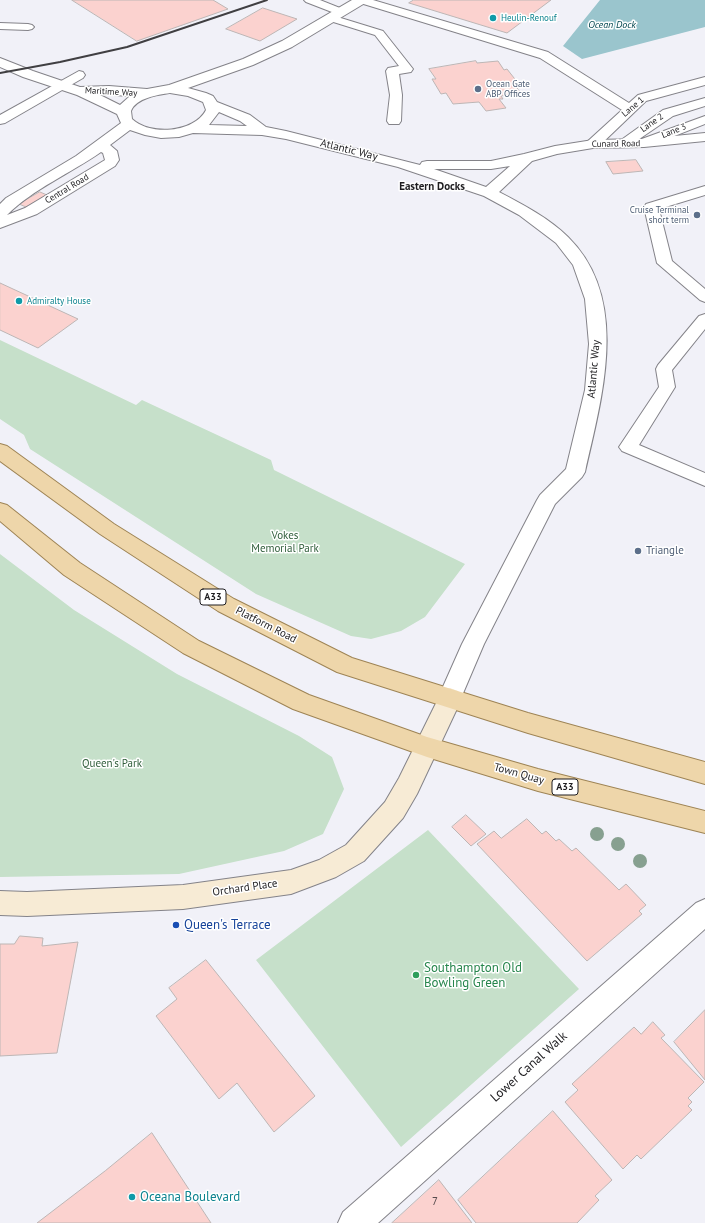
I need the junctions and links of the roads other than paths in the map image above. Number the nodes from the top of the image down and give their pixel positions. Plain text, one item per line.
1 (310, 0) edge
2 (361, 0) edge
3 (336, 15) junction
4 (0, 26) edge
5 (28, 27) dead end
6 (0, 62) edge
7 (248, 62) junction
8 (79, 75) dead end
9 (705, 81) edge
10 (61, 86) junction
11 (170, 89) junction
12 (77, 90) junction
13 (145, 94) junction
14 (215, 96) junction
15 (705, 102) edge
16 (629, 109) junction
17 (127, 118) junction
18 (0, 120) edge
19 (705, 120) edge
20 (394, 122) dead end
21 (191, 129) junction
22 (262, 131) junction
23 (705, 137) edge
24 (624, 143) junction
25 (644, 143) junction
26 (593, 144) junction
27 (100, 145) junction
28 (528, 158) junction
29 (403, 164) junction
30 (705, 190) edge
31 (489, 193) junction
32 (0, 213) edge
33 (0, 223) edge
34 (705, 297) edge
35 (705, 319) edge
36 (0, 451) edge
37 (705, 480) edge
38 (0, 510) edge
39 (450, 698) junction
40 (427, 747) junction
41 (705, 773) edge
42 (705, 822) edge
43 (0, 903) edge
44 (705, 912) edge
45 (354, 1223) edge

1 - 3 lane
2 - 3 street
2 - 16 lane
3 - 7 street
3 - 20 lane
4 - 5 lane
6 - 10 street, Maritime Way
7 - 11 street
7 - 14 street
8 - 10 lane
9 - 16 lane, Lane 1
10 - 12 street, Maritime Way
10 - 18 lane
11 - 13 street
11 - 14 street, Atlantic Way
12 - 13 street, Maritime Way
12 - 17 street, Maritime Way
13 - 17 street, Central Road
14 - 21 street
14 - 22 street, Atlantic Way
15 - 24 lane, Lane 2
16 - 26 lane, Lane 1
17 - 21 street, Maritime Way
17 - 27 street, Central Road
19 - 25 lane, Lane 3
21 - 22 street, Atlantic Way
22 - 29 street, Atlantic Way
23 - 25 street, Cunard Road
24 - 25 street, Cunard Road
24 - 26 street, Cunard Road
26 - 28 street, Cunard Road
27 - 32 street, Central Road
27 - 33 street, Central Road
28 - 29 street, Cunard Road
28 - 31 street, Cunard Road
29 - 31 street, Atlantic Way
30 - 34 lane
31 - 39 street, Atlantic Way
35 - 37 lane
36 - 39 main road, Platform Road / A33
38 - 40 main road, A33
39 - 40 street, Orchard Place
39 - 41 main road, A33
40 - 42 main road, Town Quay / A33
40 - 43 street, Orchard Place
44 - 45 street, Lower Canal Walk

